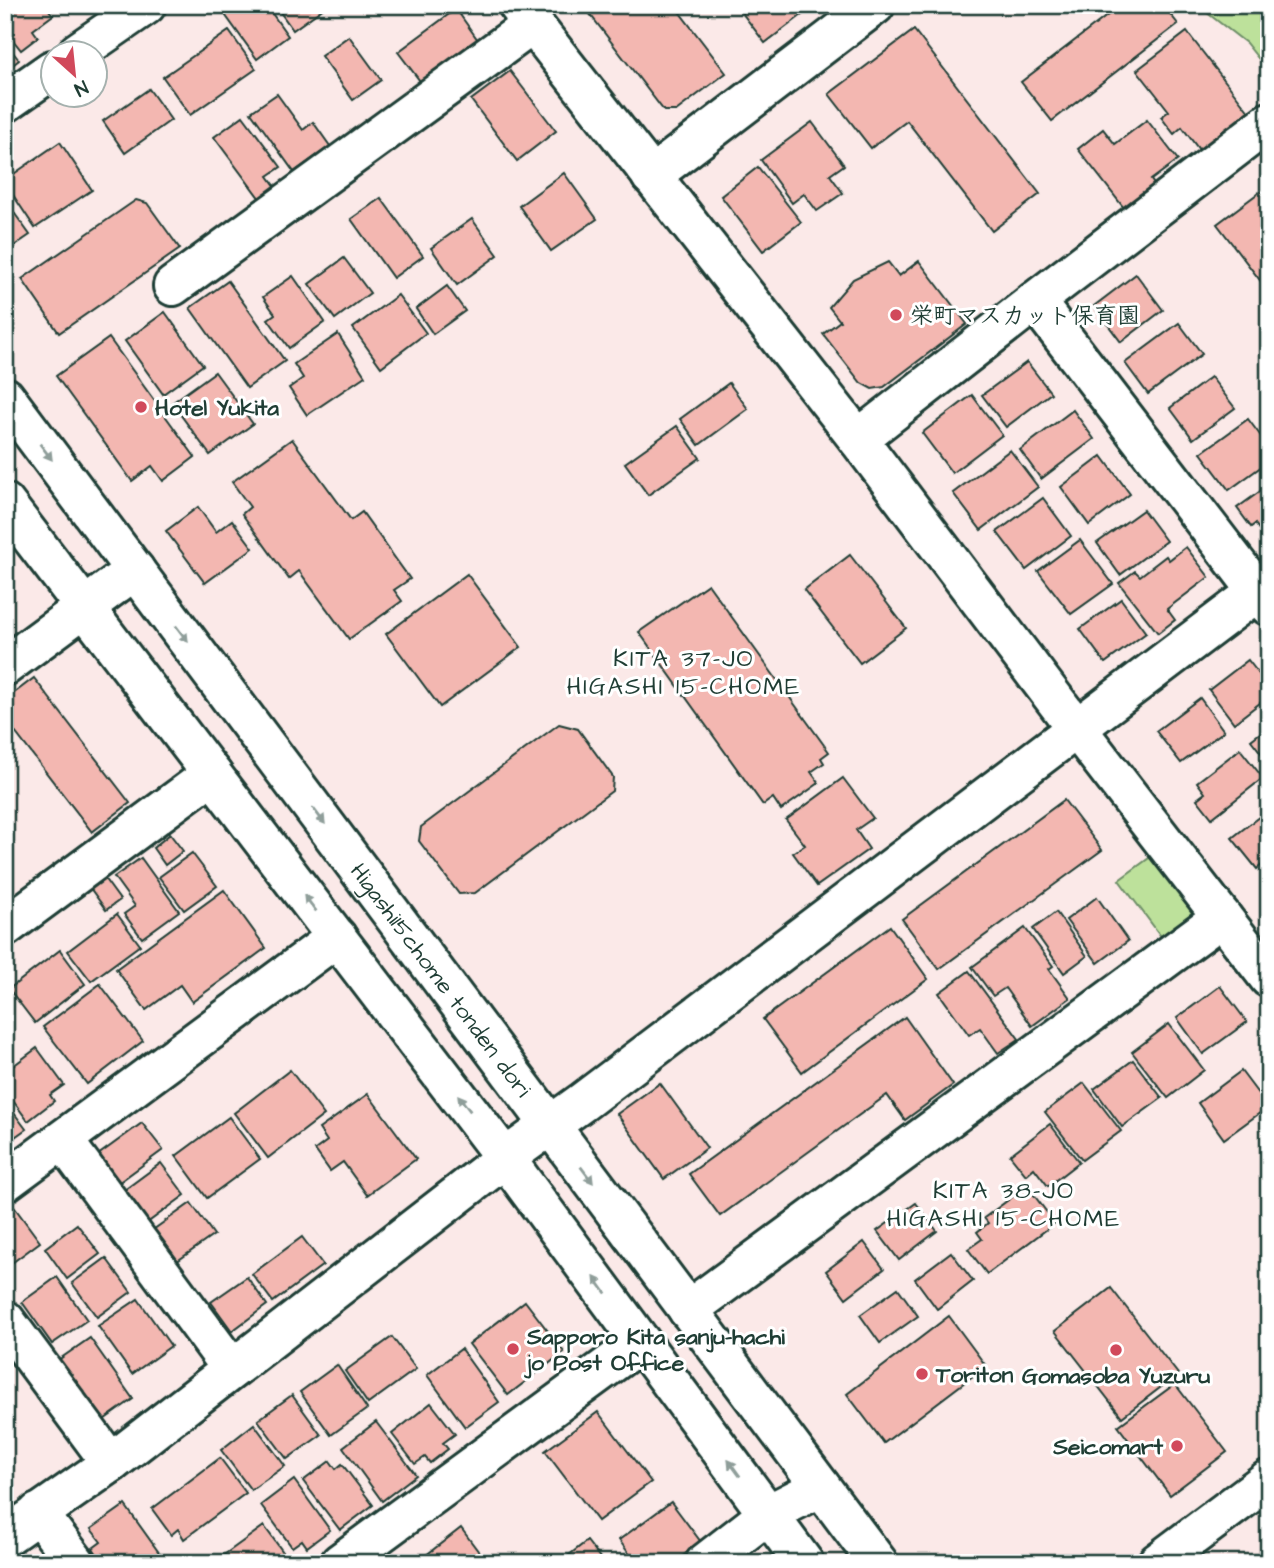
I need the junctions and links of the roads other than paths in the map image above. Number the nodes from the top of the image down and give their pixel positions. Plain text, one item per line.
1 (146, 5) edge
2 (875, 5) edge
3 (526, 15) edge
4 (98, 38) edge
5 (38, 80) edge
6 (5, 103) edge
7 (1269, 122) edge
8 (651, 176) junction
9 (173, 286) dead end
10 (1035, 301) junction
11 (5, 397) edge
12 (858, 439) junction
13 (5, 503) edge
14 (135, 570) junction
15 (1265, 594) edge
16 (84, 607) junction
17 (5, 666) edge
18 (1077, 729) junction
19 (212, 774) junction
20 (1222, 916) junction
21 (5, 928) edge
22 (337, 937) junction
23 (1269, 978) edge
24 (551, 1126) junction
25 (63, 1140) junction
26 (505, 1158) junction
27 (5, 1182) edge
28 (688, 1310) junction
29 (5, 1320) edge
30 (641, 1342) junction
31 (232, 1369) junction
32 (111, 1463) junction
33 (1269, 1479) edge
34 (821, 1487) junction
35 (38, 1513) junction
36 (768, 1514) junction
37 (5, 1537) edge
38 (76, 1563) edge
39 (340, 1563) edge
40 (705, 1563) edge
41 (804, 1563) edge
42 (878, 1563) edge
43 (1157, 1563) edge

1 - 4 street
2 - 8 street
3 - 8 street
3 - 9 street
5 - 6 street
7 - 10 street
8 - 12 street
10 - 12 street
10 - 15 street
11 -> 14 street, Higashi15chome tonden dori
12 - 18 street
13 - 16 street
14 - 16 street
14 -> 24 street, Higashi15chome tonden dori
15 - 18 street
16 - 17 street
16 - 19 street
18 - 20 street
18 - 24 street
19 - 21 street
22 -> 19 street
20 - 23 street
20 - 28 street
22 - 25 street
26 -> 22 street
24 - 26 street
24 -> 28 street, Higashi15chome tonden dori
25 - 27 street
25 - 31 street
30 -> 26 street
26 - 31 street
28 - 34 street, Higashi15chome tonden dori
29 - 32 street
36 -> 30 street
30 - 39 street
31 - 32 street
32 - 35 street
33 - 43 street
34 - 36 street
34 - 42 street, Higashi15chome tonden dori
35 - 37 street
35 - 38 street
36 - 40 street
36 - 41 street

